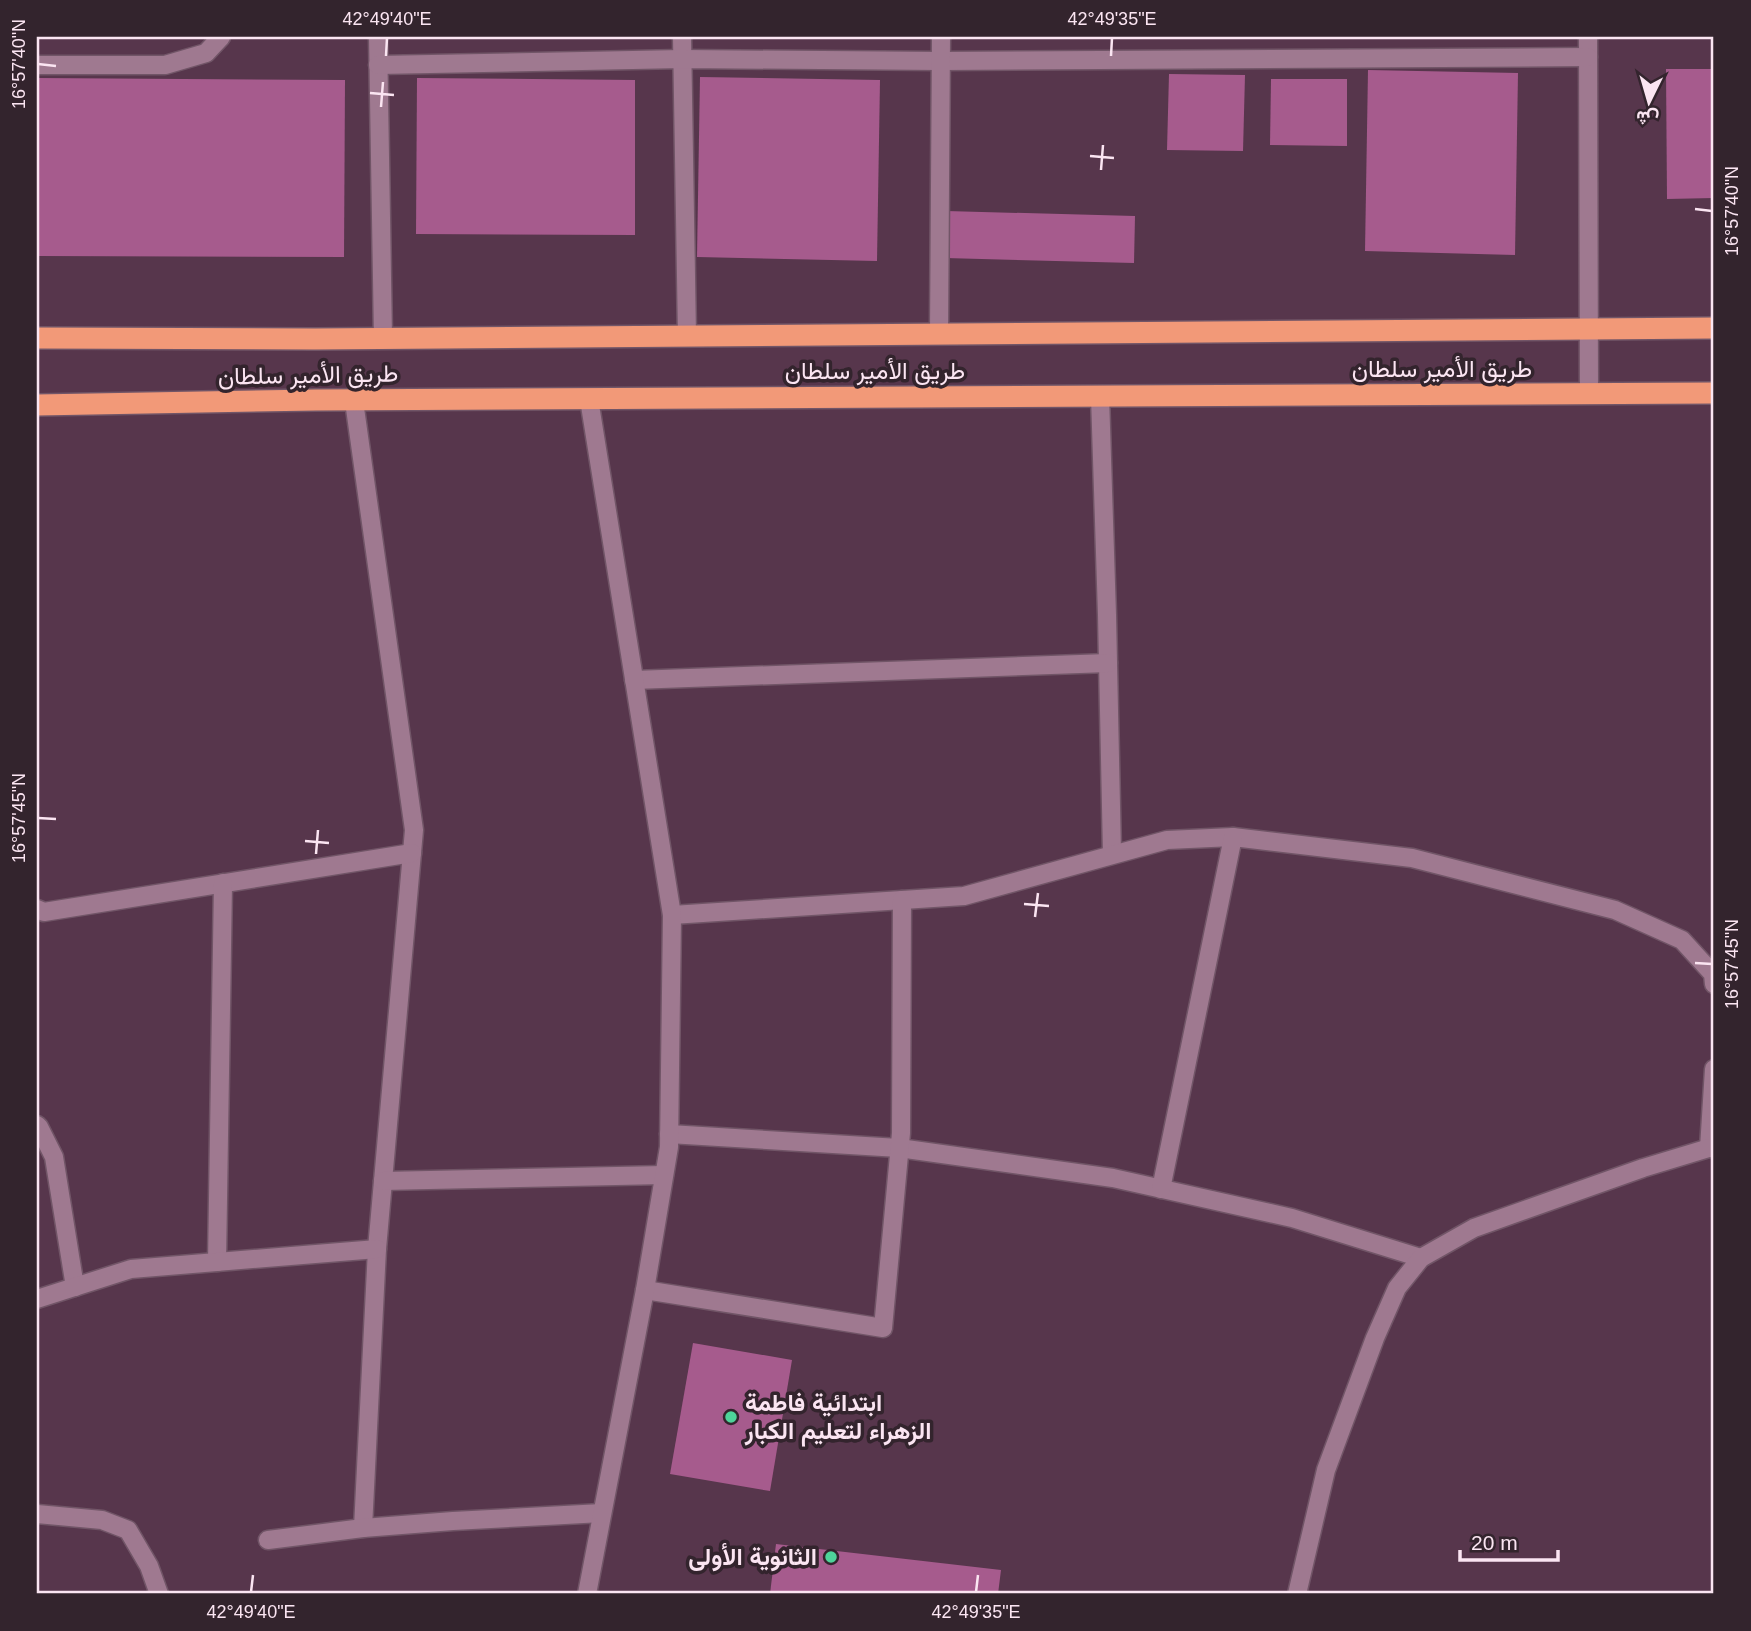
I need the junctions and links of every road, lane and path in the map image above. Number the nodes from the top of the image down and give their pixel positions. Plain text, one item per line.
1 (221, 37) edge
2 (378, 37) edge
3 (682, 37) edge
4 (941, 37) edge
5 (1588, 37) edge
6 (1588, 57) junction
7 (682, 59) junction
8 (941, 61) junction
9 (37, 65) edge
10 (378, 65) junction
11 (1714, 328) edge
12 (1588, 330) junction
13 (939, 334) junction
14 (687, 336) junction
15 (37, 338) edge
16 (383, 338) junction
17 (1714, 393) edge
18 (1589, 394) junction
19 (1100, 396) junction
20 (589, 399) junction
21 (354, 401) junction
22 (37, 405) edge
23 (1108, 663) junction
24 (634, 680) junction
25 (1233, 837) junction
26 (412, 853) junction
27 (1112, 854) junction
28 (223, 883) junction
29 (902, 900) junction
30 (37, 909) edge
31 (672, 915) junction
32 (1714, 984) edge
33 (1714, 1069) edge
34 (37, 1125) edge
35 (669, 1134) junction
36 (899, 1148) junction
37 (1711, 1148) edge
38 (664, 1175) junction
39 (383, 1181) junction
40 (1161, 1189) junction
41 (377, 1250) junction
42 (1421, 1258) junction
43 (217, 1262) junction
44 (75, 1287) junction
45 (645, 1290) junction
46 (37, 1299) edge
47 (602, 1513) junction
48 (37, 1514) edge
49 (363, 1528) junction
50 (268, 1540) dead end
51 (159, 1594) edge
52 (587, 1594) edge
53 (1297, 1594) edge

1 - 9 street
2 - 10 street
3 - 7 street
4 - 8 street
5 - 6 street
6 - 8 street
6 - 12 street
7 - 8 street
7 - 10 street
7 - 14 street
8 - 13 street
10 - 16 street
11 - 12 highway, طريق الأمير سلطان
12 - 13 highway, طريق الأمير سلطان
12 - 18 street
13 - 14 highway, طريق الأمير سلطان
14 - 16 highway, طريق الأمير سلطان
15 - 16 highway, طريق الأمير سلطان
17 - 18 highway, طريق الأمير سلطان
18 - 19 highway, طريق الأمير سلطان
19 - 20 highway, طريق الأمير سلطان
19 - 23 street
20 - 21 highway, طريق الأمير سلطان
20 - 24 street
21 - 22 highway, طريق الأمير سلطان
21 - 26 street
23 - 24 street
23 - 27 street
24 - 31 street
25 - 27 street
25 - 32 street
25 - 40 street
26 - 28 street
26 - 39 street
27 - 29 street
28 - 30 street
28 - 43 street
29 - 31 street
29 - 36 street
31 - 35 street
33 - 37 street
34 - 44 street
35 - 36 street
35 - 38 street
36 - 40 street
36 - 45 street
37 - 42 street
38 - 39 street
38 - 45 street
39 - 41 street
40 - 42 street
41 - 43 street
41 - 49 street
42 - 53 street
43 - 44 street
44 - 46 street
45 - 47 street
47 - 49 street
47 - 52 street
48 - 51 street
49 - 50 street

